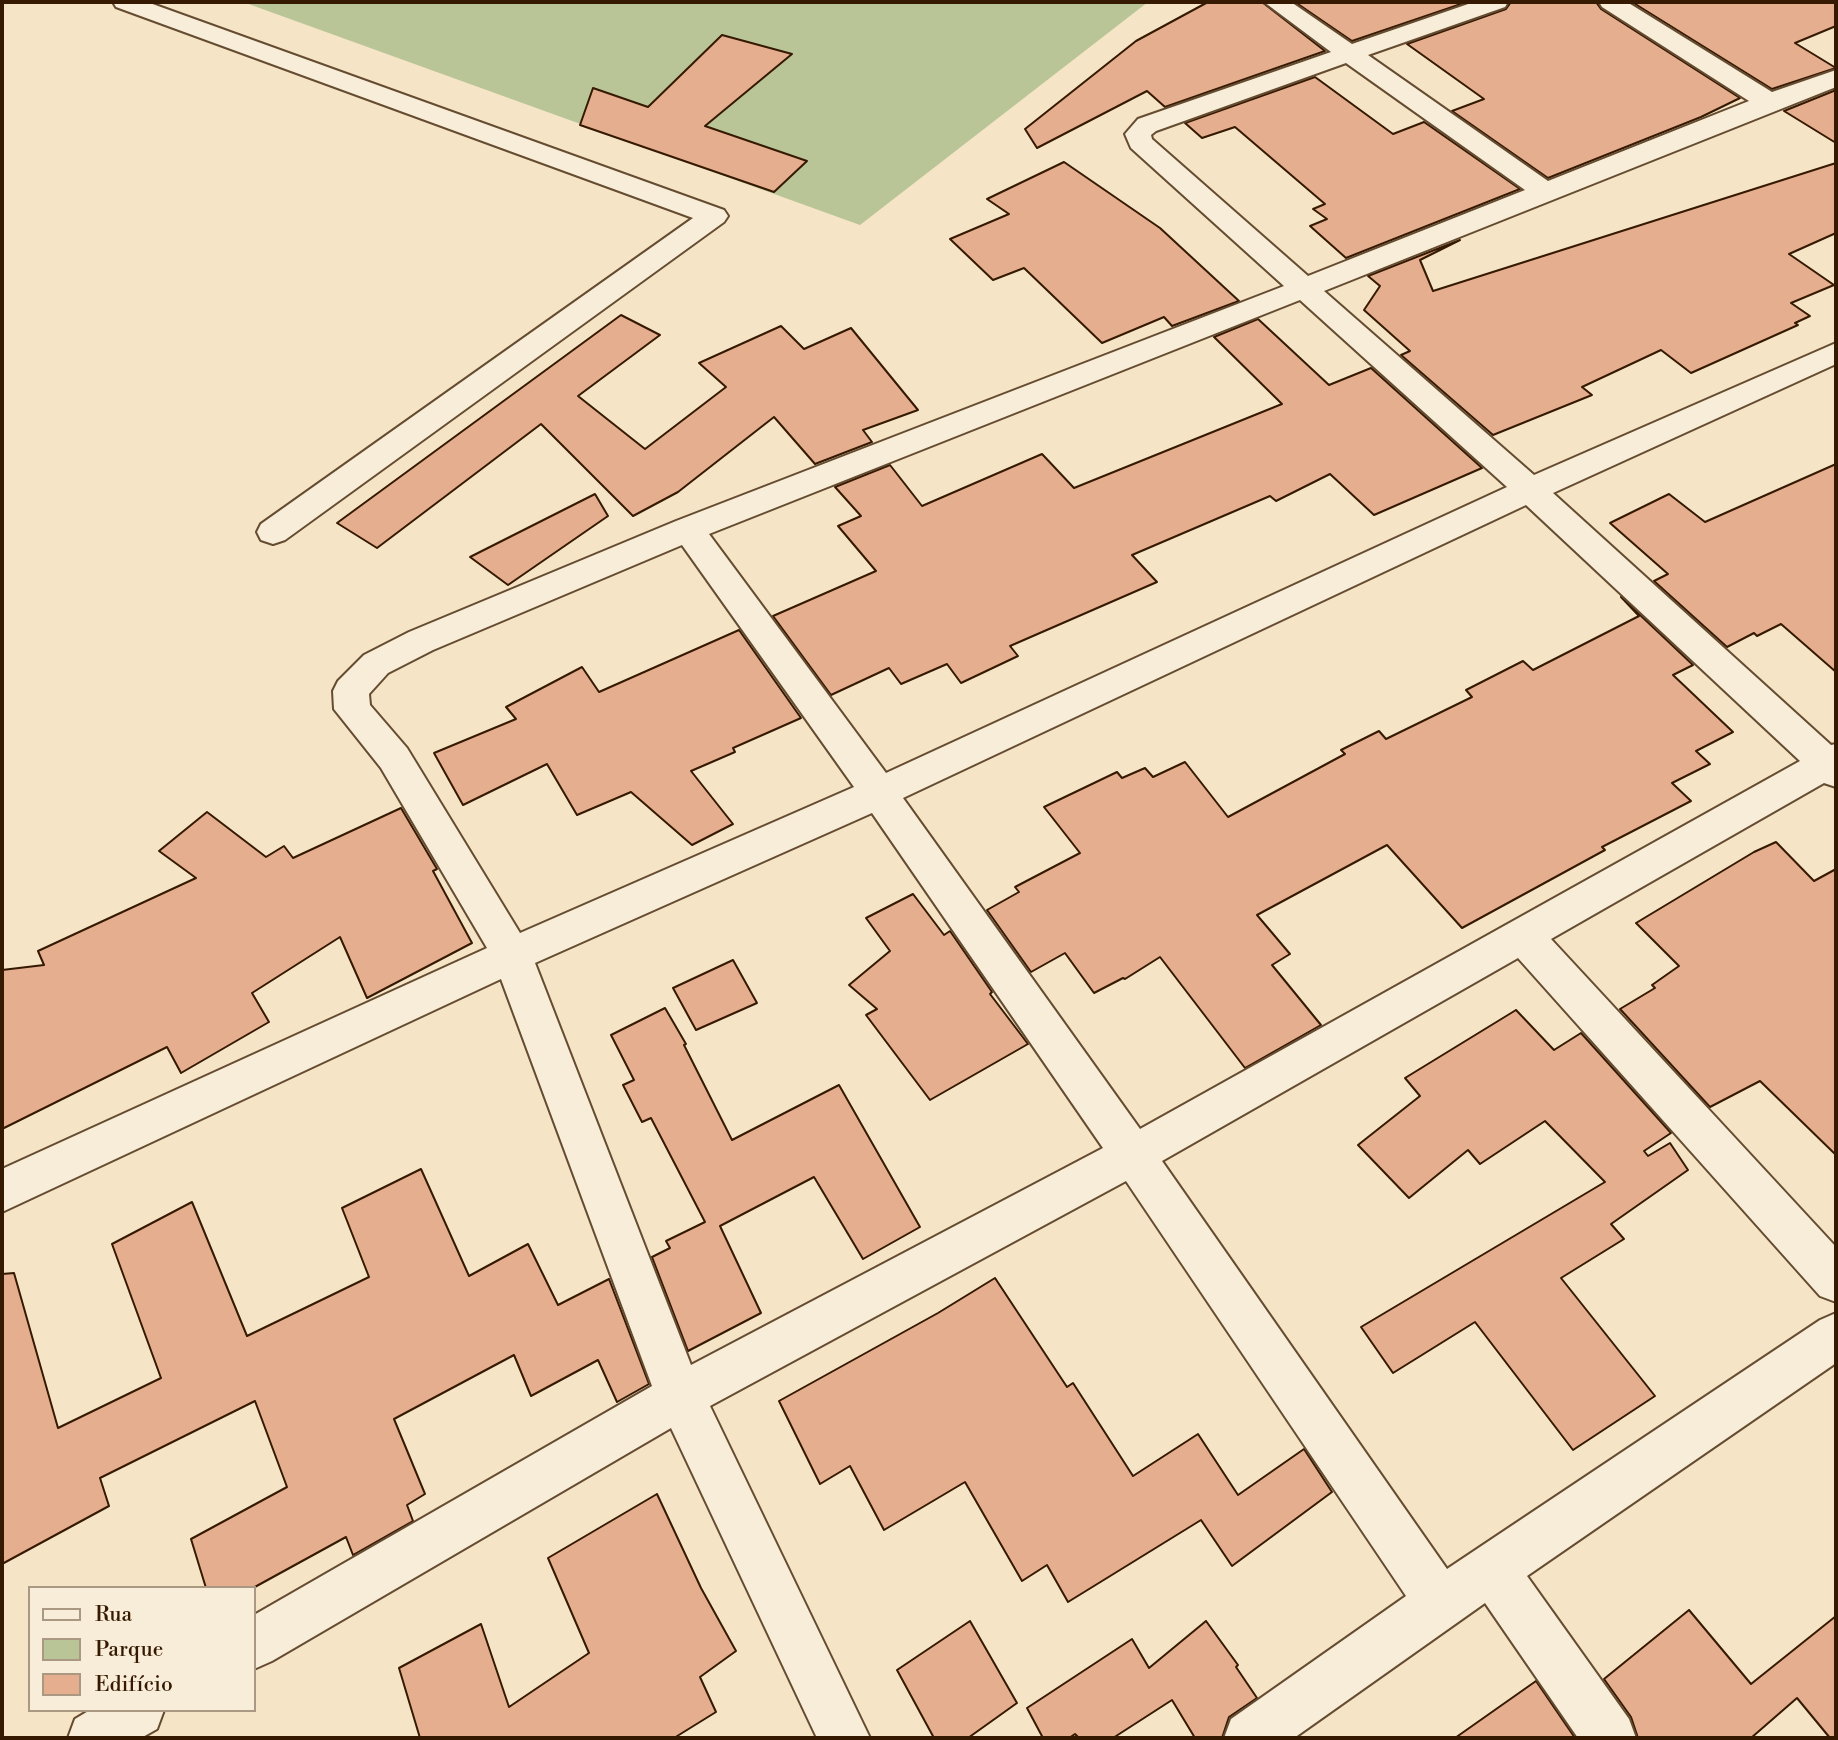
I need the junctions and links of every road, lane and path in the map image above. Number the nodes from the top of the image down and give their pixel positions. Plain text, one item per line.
1 (125, 2) edge
2 (1276, 2) edge
3 (1496, 2) edge
4 (1611, 2) edge
5 (1349, 54) junction
6 (1836, 78) edge
7 (1769, 102) junction
8 (1544, 191) junction
9 (1305, 288) junction
10 (1836, 353) edge
11 (1530, 490) junction
12 (688, 529) junction
13 (273, 532) dead end
14 (1833, 765) edge
15 (878, 793) junction
16 (1522, 935) junction
17 (512, 955) junction
18 (1133, 1155) junction
19 (2, 1191) edge
20 (1836, 1280) edge
21 (1836, 1336) edge
22 (680, 1396) junction
23 (1492, 1570) junction
24 (1440, 1602) junction
25 (256, 1642) edge
26 (135, 1712) edge
27 (94, 1738) edge
28 (844, 1738) edge
29 (1250, 1738) edge
30 (1610, 1738) edge

1 - 13 street
2 - 5 street
3 - 5 street
4 - 7 street
5 - 8 street
5 - 9 street
6 - 7 street
7 - 8 street
8 - 9 street
9 - 11 street
9 - 12 street
10 - 11 street
11 - 14 street
11 - 15 street
12 - 15 street
12 - 17 street
14 - 16 street
15 - 17 street
15 - 18 street
16 - 18 street
16 - 20 street
17 - 19 street
17 - 22 street
18 - 22 street
18 - 24 street
21 - 23 street
22 - 25 street
22 - 28 street
23 - 24 street
23 - 30 street
24 - 29 street
26 - 27 street

